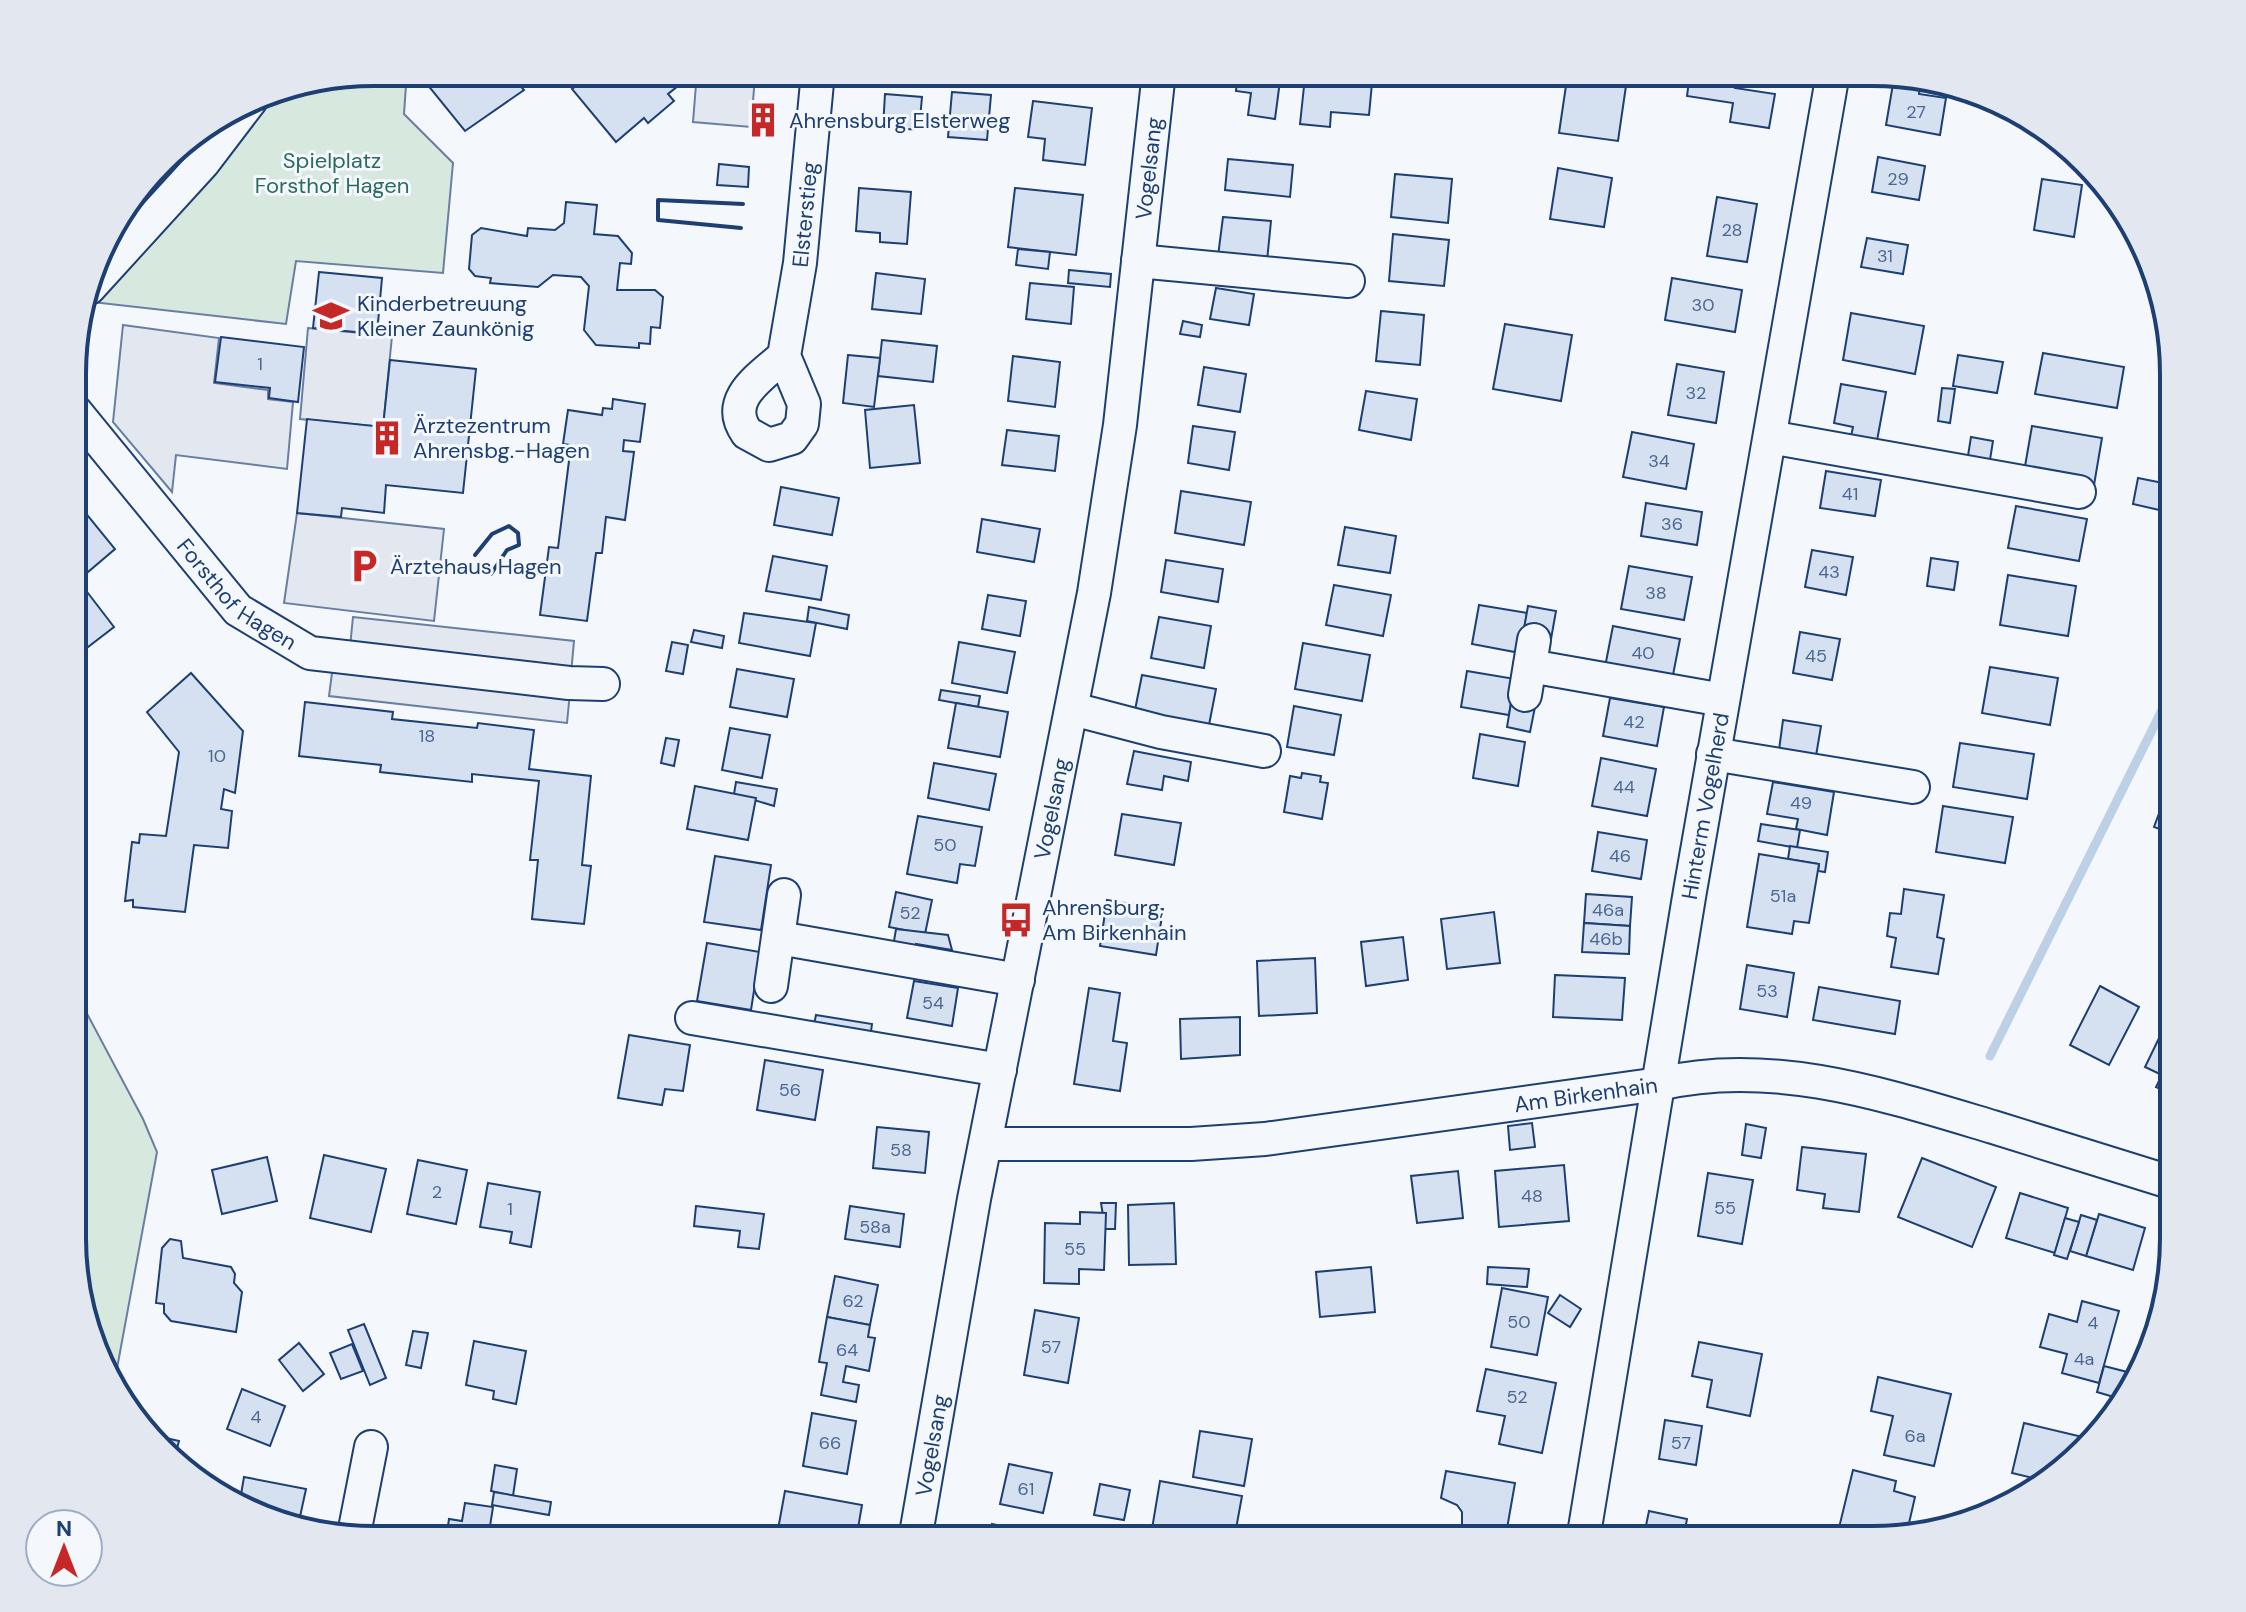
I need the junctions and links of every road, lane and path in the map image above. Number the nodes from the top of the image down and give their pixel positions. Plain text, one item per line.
1 (817, 86) edge
2 (1157, 86) edge
3 (1831, 86) edge
4 (233, 123) edge
5 (1138, 261) junction
6 (106, 270) edge
7 (1348, 281) dead end
8 (784, 356) dead end
9 (86, 424) edge
10 (1770, 437) junction
11 (2079, 492) dead end
12 (1529, 667) dead end
13 (603, 684) dead end
14 (1723, 700) junction
15 (1073, 709) junction
16 (1264, 751) dead end
17 (1713, 754) junction
18 (1913, 787) dead end
19 (784, 895) dead end
20 (779, 938) junction
21 (1018, 980) junction
22 (771, 986) dead end
23 (692, 1018) dead end
24 (1000, 1070) junction
25 (1659, 1084) junction
26 (987, 1144) junction
27 (2160, 1179) edge
28 (371, 1447) dead end
29 (356, 1525) edge
30 (918, 1526) edge
31 (1585, 1526) edge

1 - 8 street, Elsterstieg
2 - 5 street, Vogelsang
3 - 10 street, Hinterm Vogelherd
4 - 6 street
5 - 7 street
5 - 15 street, Vogelsang
9 - 13 street, Forsthof Hagen
10 - 11 street
10 - 14 street, Hinterm Vogelherd
12 - 14 street
14 - 17 street, Hinterm Vogelherd
15 - 16 street
15 - 21 street, Vogelsang
17 - 18 street
17 - 25 street, Hinterm Vogelherd
19 - 20 street
20 - 21 street
20 - 22 street
21 - 24 street, Vogelsang
23 - 24 street
24 - 26 street, Vogelsang
25 - 26 street, Am Birkenhain
25 - 27 street, Am Birkenhain
25 - 31 street, Hinterm Vogelherd
26 - 30 street, Vogelsang
28 - 29 street

